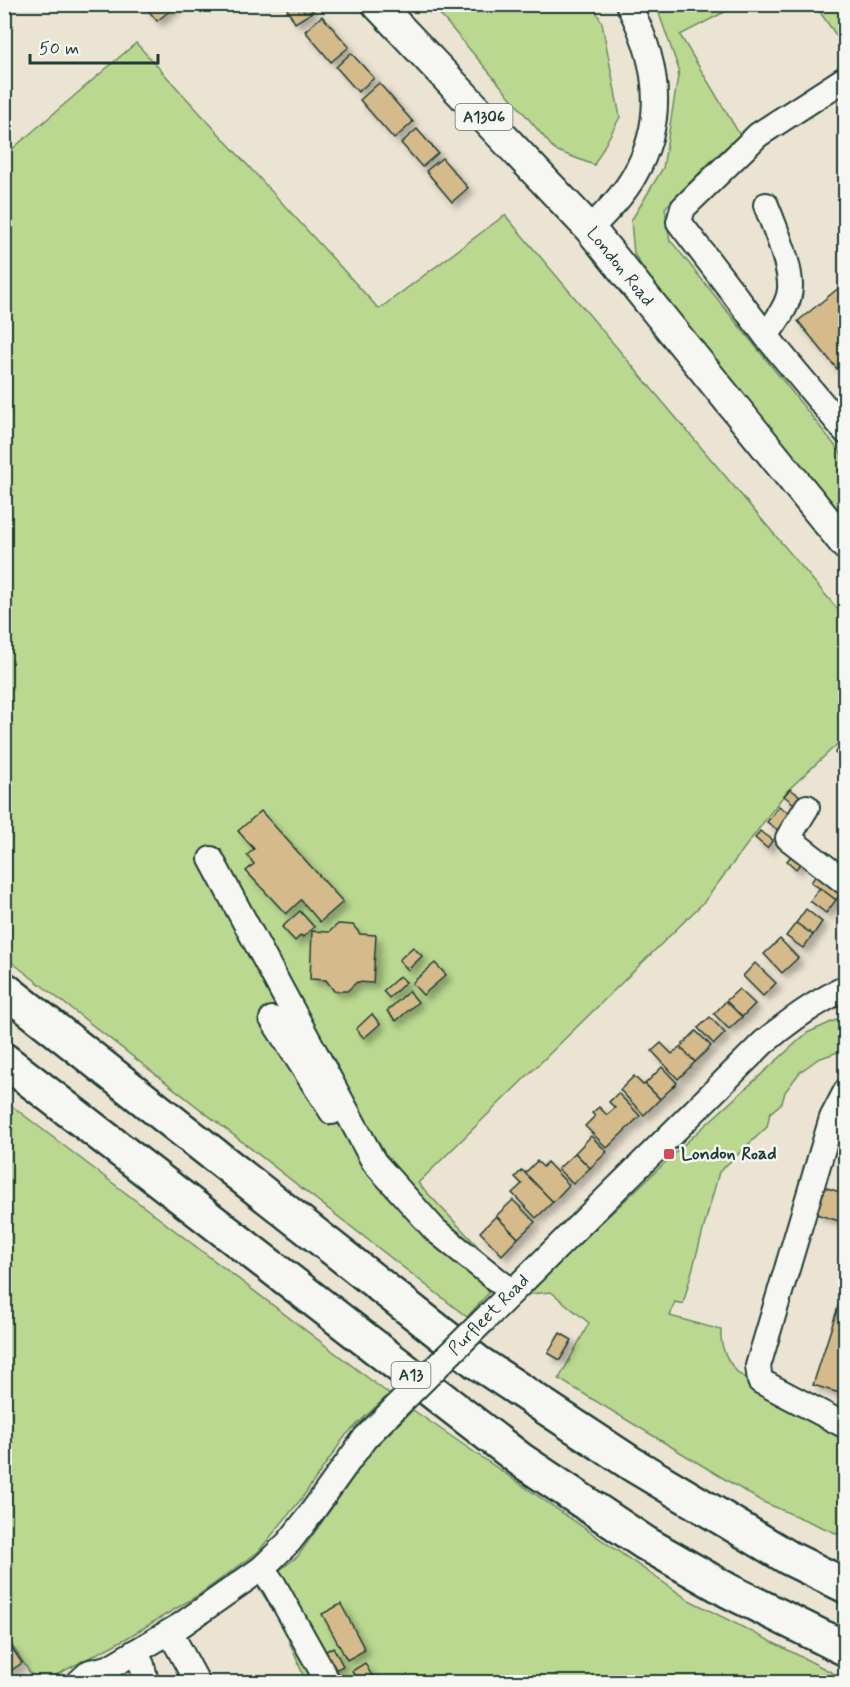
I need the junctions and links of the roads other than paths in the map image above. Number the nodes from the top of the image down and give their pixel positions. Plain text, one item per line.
1 (377, 4) edge
2 (628, 4) edge
3 (846, 78) edge
4 (766, 205) dead end
5 (590, 230) junction
6 (766, 336) junction
7 (846, 432) edge
8 (846, 545) edge
9 (807, 807) dead end
10 (211, 858) dead end
11 (846, 884) edge
12 (846, 988) edge
13 (4, 989) edge
14 (272, 1019) dead end
15 (4, 1059) edge
16 (846, 1091) edge
17 (374, 1162) junction
18 (512, 1292) junction
19 (846, 1426) edge
20 (789, 1558) junction
21 (846, 1567) edge
22 (262, 1568) junction
23 (846, 1586) edge
24 (170, 1632) junction
25 (846, 1649) edge
26 (135, 1652) junction
27 (79, 1683) edge
28 (146, 1683) edge
29 (197, 1683) edge
30 (328, 1683) edge

1 - 5 main road, London Road / A1306
2 - 5 street
3 - 6 street
4 - 6 street
5 - 8 main road, London Road / A1306
6 - 7 street
9 - 11 street
10 - 17 street
12 - 18 street, Purfleet Road
13 - 20 highway
14 - 17 street
15 - 25 highway, A13
16 - 19 street
17 - 18 street
18 - 22 street, Purfleet Road, bridge
20 - 21 highway
20 - 23 highway
22 - 24 street, Purfleet Road
22 - 30 street
24 - 26 street, Purfleet Road
24 - 29 street
26 - 27 street, Purfleet Road
26 - 28 street

